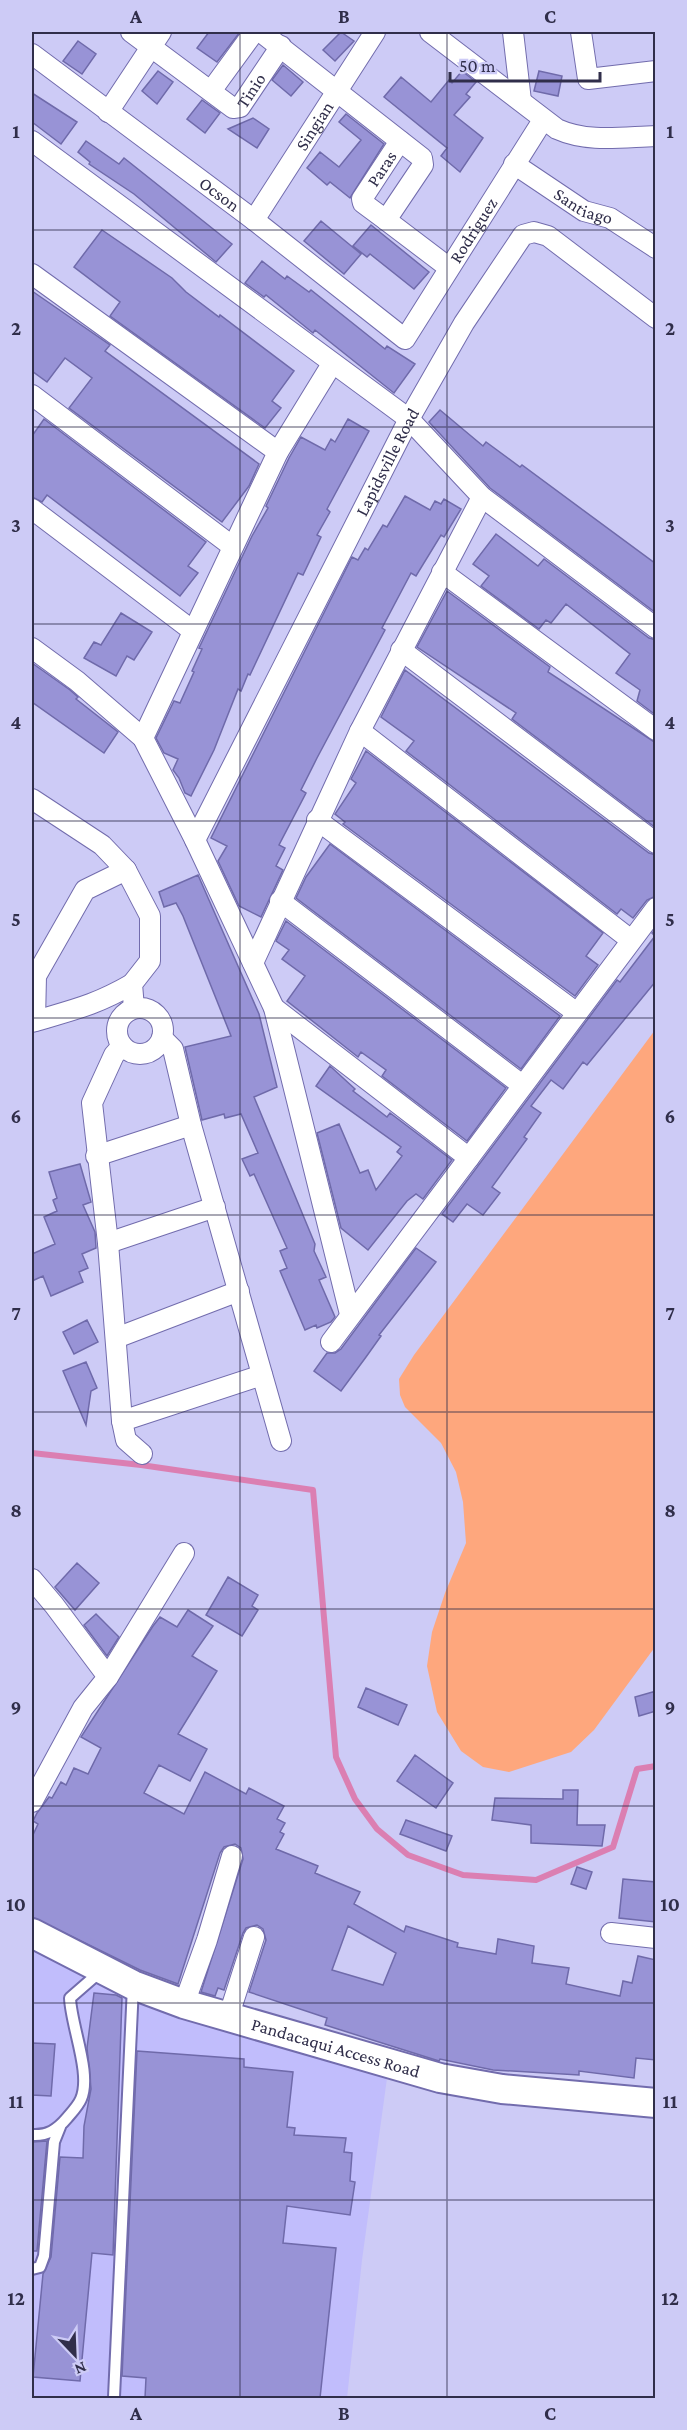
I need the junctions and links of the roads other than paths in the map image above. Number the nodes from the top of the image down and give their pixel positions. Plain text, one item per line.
1 (131, 32) edge
2 (254, 32) edge
3 (261, 32) edge
4 (375, 32) edge
5 (430, 32) edge
6 (513, 32) edge
7 (581, 32) edge
8 (156, 39) edge
9 (281, 46) junction
10 (32, 54) edge
11 (656, 71) edge
12 (212, 92) junction
13 (338, 92) junction
14 (521, 101) junction
15 (108, 112) junction
16 (543, 120) junction
17 (656, 136) edge
18 (32, 141) edge
19 (400, 141) junction
20 (514, 164) junction
21 (254, 220) junction
22 (386, 220) junction
23 (656, 248) edge
24 (448, 267) junction
25 (32, 274) edge
26 (656, 318) edge
27 (405, 339) joint
28 (332, 364) junction
29 (32, 395) edge
30 (409, 419) junction
31 (278, 452) junction
32 (482, 497) junction
33 (32, 509) edge
34 (232, 546) junction
35 (442, 572) junction
36 (656, 628) edge
37 (193, 631) junction
38 (32, 648) edge
39 (401, 650) junction
40 (656, 730) edge
41 (360, 731) junction
42 (144, 738) junction
43 (32, 799) edge
44 (317, 820) junction
45 (195, 840) junction
46 (656, 843) edge
47 (126, 870) junction
48 (280, 902) junction
49 (656, 908) edge
50 (631, 940) junction
51 (253, 963) junction
52 (132, 984) junction
53 (134, 1008) junction
54 (274, 1008) junction
55 (577, 1012) junction
56 (33, 1021) edge
57 (162, 1038) junction
58 (122, 1046) junction
59 (522, 1085) junction
60 (192, 1125) junction
61 (96, 1156) junction
62 (469, 1158) junction
63 (215, 1207) junction
64 (108, 1243) junction
65 (239, 1291) junction
66 (350, 1314) junction
67 (116, 1338) junction
68 (331, 1342) dead end
69 (262, 1375) junction
70 (122, 1421) junction
71 (281, 1441) dead end
72 (142, 1454) dead end
73 (184, 1553) dead end
74 (32, 1579) edge
75 (108, 1677) junction
76 (32, 1802) edge
77 (232, 1856) dead end
78 (32, 1933) edge
79 (611, 1933) dead end
80 (254, 1937) dead end
81 (656, 1938) edge
82 (103, 1969) junction
83 (133, 1985) junction
84 (184, 2004) junction
85 (228, 2018) junction
86 (656, 2103) edge
87 (60, 2127) junction
88 (32, 2135) edge
89 (32, 2268) edge
90 (114, 2397) edge

1 - 8 street, Tinio
2 - 12 street, Tinio
3 - 9 street
4 - 13 street, Singian
5 - 14 street
6 - 14 street
7 - 11 street
8 - 12 street, Tinio
8 - 15 street
9 - 12 street, Tinio
9 - 13 street
10 - 15 street, Ocson
13 - 19 street, Paras
13 - 21 street, Singian
14 - 16 street
15 - 21 street, Ocson
16 - 17 street
16 - 20 street, Rodriguez
18 - 28 street
19 - 22 street, Paras
19 - 22 street, Paras
20 - 23 street, Santiago
20 - 24 street, Rodriguez
21 - 27 street, Ocson
22 - 24 street, Paras
24 - 27 street, Rodriguez
25 - 31 street
26 - 30 street, Lapidsville Road
28 - 30 street
28 - 31 street
29 - 34 street
30 - 32 street
30 - 45 street, Lapidsville Road
31 - 34 street
32 - 35 street
32 - 36 street
33 - 37 street
34 - 37 street
35 - 39 street
35 - 40 street
37 - 42 street
38 - 42 street
39 - 41 street
39 - 46 street
41 - 44 street
41 - 50 street
42 - 45 street
43 - 47 street
44 - 48 street
44 - 55 street
45 - 51 street
47 - 52 street
47 - 56 street
48 - 51 street
48 - 59 street
49 - 50 street
50 - 55 street
51 - 54 street
52 - 53 street
52 - 56 street
53 - 57 street
53 - 58 street
54 - 62 street
54 - 66 street
55 - 59 street
57 - 58 street
57 - 60 street
58 - 61 street
59 - 62 street
60 - 61 street
60 - 63 street
61 - 64 street
62 - 66 street
63 - 64 street
63 - 65 street
64 - 67 street
65 - 67 street
65 - 69 street
66 - 68 street
67 - 70 street
69 - 70 street
69 - 71 street
70 - 72 street
73 - 75 street
74 - 75 street
75 - 76 street
77 - 84 street
78 - 82 street, Pandacaqui Access Road
79 - 81 street
80 - 85 street
82 - 83 street, Pandacaqui Access Road
82 - 87 lane
83 - 84 street, Pandacaqui Access Road
83 - 90 lane
84 - 85 street, Pandacaqui Access Road
85 - 86 street, Pandacaqui Access Road
87 - 88 lane
87 - 89 lane

